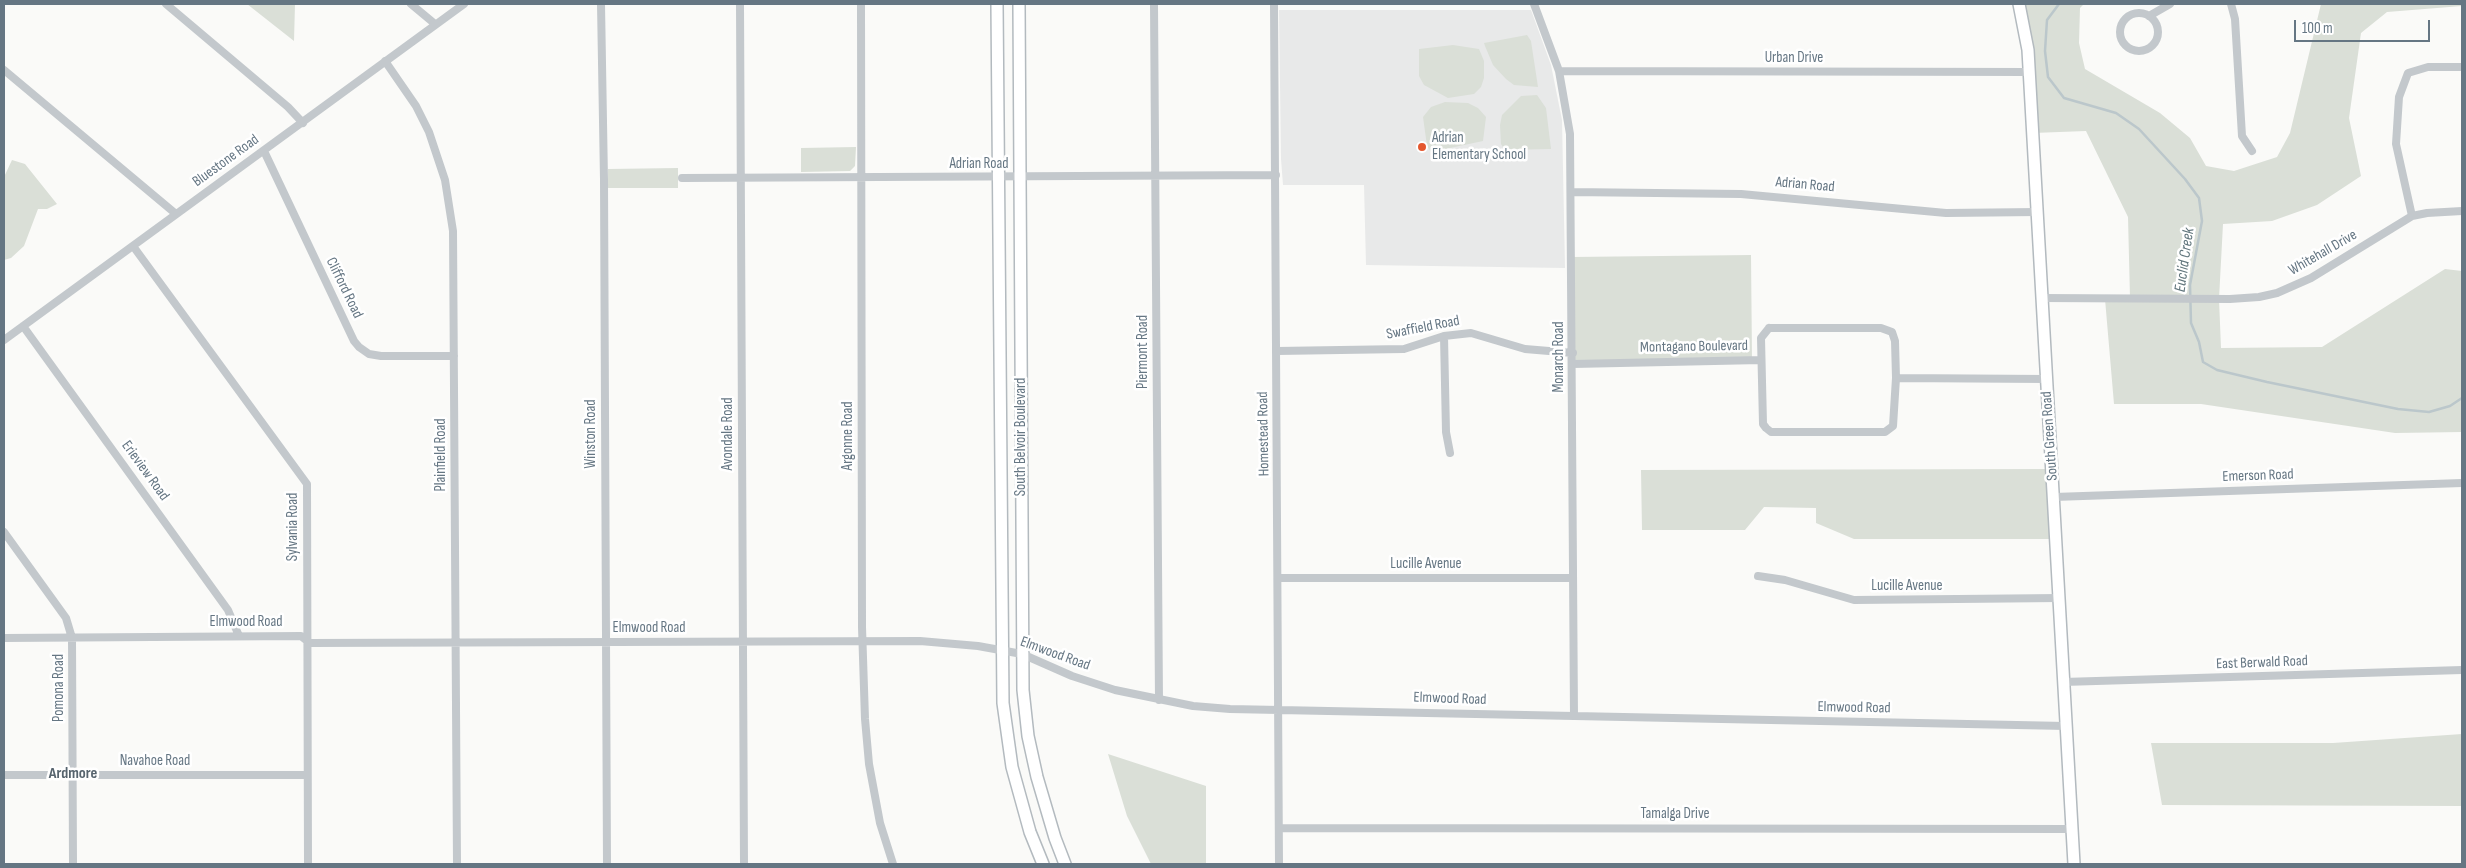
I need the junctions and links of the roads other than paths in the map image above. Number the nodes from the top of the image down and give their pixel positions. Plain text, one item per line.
1 (166, 4) edge
2 (411, 4) edge
3 (464, 4) edge
4 (601, 4) edge
5 (740, 4) edge
6 (861, 4) edge
7 (998, 4) edge
8 (1019, 4) edge
9 (1154, 4) edge
10 (1274, 4) edge
11 (1534, 4) edge
12 (2170, 4) edge
13 (2231, 4) edge
14 (2022, 5) edge
15 (2149, 16) junction
16 (435, 24) junction
17 (385, 61) junction
18 (2462, 67) edge
19 (4, 70) edge
20 (1559, 71) junction
21 (2030, 72) junction
22 (303, 123) junction
23 (264, 151) junction
24 (2252, 151) dead end
25 (1155, 175) junction
26 (1276, 175) junction
27 (862, 177) junction
28 (1020, 177) junction
29 (682, 178) dead end
30 (998, 178) junction
31 (741, 179) junction
32 (1571, 192) junction
33 (2462, 211) edge
34 (2037, 212) junction
35 (176, 214) junction
36 (2412, 216) junction
37 (133, 246) junction
38 (2041, 298) junction
39 (23, 326) junction
40 (1444, 336) junction
41 (4, 340) edge
42 (1277, 351) junction
43 (1573, 353) junction
44 (454, 356) junction
45 (1761, 360) junction
46 (1573, 364) junction
47 (1896, 378) junction
48 (2046, 379) junction
49 (1450, 453) dead end
50 (2462, 483) edge
51 (2054, 496) junction
52 (4, 532) edge
53 (1758, 576) dead end
54 (1279, 578) junction
55 (1573, 578) junction
56 (2060, 598) junction
57 (239, 636) junction
58 (4, 638) edge
59 (72, 638) junction
60 (862, 639) junction
61 (306, 640) junction
62 (605, 641) junction
63 (742, 642) junction
64 (456, 643) junction
65 (1001, 650) junction
66 (1022, 654) junction
67 (2462, 670) edge
68 (2064, 682) junction
69 (1159, 700) junction
70 (1278, 709) junction
71 (1574, 716) junction
72 (2066, 726) junction
73 (307, 774) junction
74 (4, 775) edge
75 (73, 775) junction
76 (1279, 828) junction
77 (2071, 828) junction
78 (73, 864) edge
79 (308, 864) edge
80 (457, 864) edge
81 (606, 864) edge
82 (744, 864) edge
83 (893, 864) edge
84 (1043, 864) edge
85 (1065, 864) edge
86 (1279, 864) edge
87 (2074, 864) edge

1 - 22 street
2 - 16 street
3 - 16 street, Bluestone Road
4 - 62 street, Winston Road
5 - 31 street, Avondale Road
6 - 27 street, Argonne Road
7 - 30 street, South Belvoir Boulevard
8 - 28 street, South Belvoir Boulevard
9 - 25 street, Piermont Road
10 - 26 street, Homestead Road
11 - 20 street, Monarch Road
12 - 15 street
13 - 24 street
14 - 21 street, South Green Road
15 - 15 street
16 - 17 street, Bluestone Road
17 - 22 street, Bluestone Road
17 - 44 street, Plainfield Road
18 - 36 street
19 - 35 street
20 - 21 street, Urban Drive
20 - 32 street, Monarch Road
21 - 34 street, South Green Road
22 - 23 street, Bluestone Road
23 - 35 street, Bluestone Road
23 - 44 street, Clifford Road
25 - 26 street, Adrian Road
25 - 28 street, Adrian Road
25 - 69 street, Piermont Road
26 - 42 street, Homestead Road
27 - 30 street, Adrian Road
27 - 31 street, Adrian Road
27 - 60 street, Argonne Road
28 - 30 street, Adrian Road
28 - 66 street, South Belvoir Boulevard
29 - 31 street, Adrian Road
30 - 65 street, South Belvoir Boulevard
31 - 63 street, Avondale Road
32 - 34 street, Adrian Road
32 - 43 street, Monarch Road
33 - 36 street, Whitehall Drive
34 - 38 street, South Green Road
35 - 37 street, Bluestone Road
36 - 38 street, Whitehall Drive
37 - 39 street, Bluestone Road
37 - 61 street, Sylvania Road
38 - 48 street, South Green Road
39 - 41 street, Bluestone Road
39 - 57 street, Erieview Road
40 - 42 street, Swaffield Road
40 - 43 street, Swaffield Road
40 - 49 street
42 - 54 street, Homestead Road
43 - 46 street, Monarch Road
44 - 64 street, Plainfield Road
45 - 46 street, Montagano Boulevard
45 - 47 street, Montagano Boulevard
45 - 47 street
46 - 55 street, Monarch Road
47 - 48 street
48 - 51 street, South Green Road
50 - 51 street, Emerson Road
51 - 56 street, South Green Road
52 - 59 street, Pomona Road
53 - 56 street, Lucille Avenue
54 - 55 street, Lucille Avenue
54 - 70 street, Homestead Road
55 - 71 street, Monarch Road
56 - 68 street, South Green Road
57 - 59 street, Elmwood Road
57 - 61 street, Elmwood Road
58 - 59 street, Elmwood Road
59 - 75 street, Pomona Road
60 - 63 street, Elmwood Road
60 - 65 street, Elmwood Road
60 - 83 street, Argonne Road
61 - 64 street, Elmwood Road
61 - 73 street, Sylvania Road
62 - 63 street, Elmwood Road
62 - 64 street, Elmwood Road
62 - 81 street, Winston Road
63 - 82 street, Avondale Road
64 - 80 street, Plainfield Road
65 - 66 street, Elmwood Road
65 - 84 street, South Belvoir Boulevard
66 - 69 street, Elmwood Road
66 - 85 street, South Belvoir Boulevard
67 - 68 street, East Berwald Road
68 - 72 street, South Green Road
69 - 70 street, Elmwood Road
70 - 71 street, Elmwood Road
70 - 76 street, Homestead Road
71 - 72 street, Elmwood Road
72 - 77 street, South Green Road
73 - 75 street, Navahoe Road
73 - 79 street, Sylvania Road
74 - 75 street, Navahoe Road
75 - 78 street, Pomona Road
76 - 77 street, Tamalga Drive
76 - 86 street, Homestead Road
77 - 87 street, South Green Road

